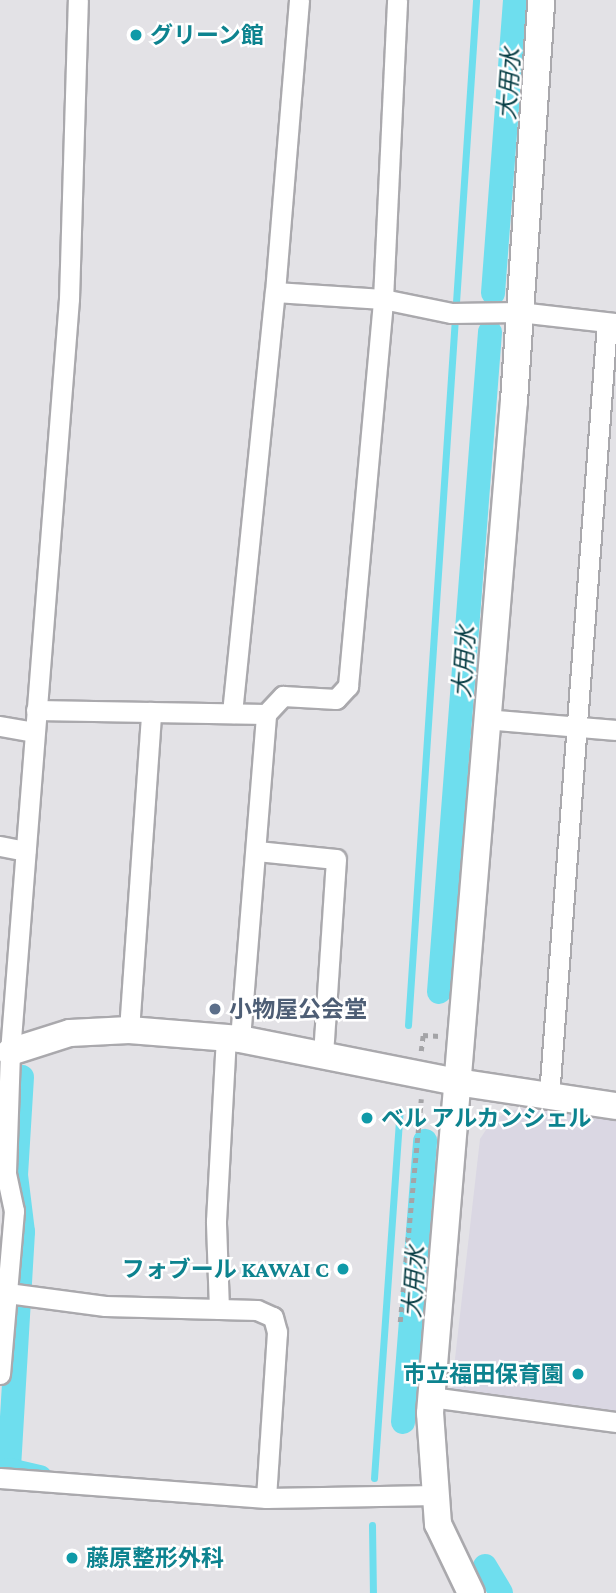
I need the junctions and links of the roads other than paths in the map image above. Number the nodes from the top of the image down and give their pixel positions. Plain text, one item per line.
1 (78, 0) edge
2 (299, 0) edge
3 (397, 0) edge
4 (541, 0) edge
5 (275, 292) junction
6 (383, 299) junction
7 (519, 312) junction
8 (611, 323) edge
9 (37, 710) junction
10 (151, 712) junction
11 (232, 713) junction
12 (266, 714) junction
13 (485, 719) junction
14 (0, 726) edge
15 (580, 727) junction
16 (616, 730) edge
17 (33, 732) junction
18 (0, 846) edge
19 (26, 850) junction
20 (257, 851) junction
21 (9, 964) edge
22 (129, 1030) junction
23 (233, 1038) junction
24 (5, 1054) edge
25 (323, 1055) junction
26 (457, 1082) junction
27 (549, 1096) junction
28 (616, 1106) edge
29 (3, 1292) edge
30 (219, 1309) junction
31 (0, 1374) edge
32 (431, 1397) junction
33 (616, 1422) edge
34 (0, 1478) edge
35 (436, 1495) junction
36 (266, 1498) junction
37 (471, 1593) edge

1 - 9 street
2 - 5 street
3 - 6 street
4 - 7 street
5 - 6 street
5 - 11 street
6 - 7 street
6 - 12 street
7 - 8 street
7 - 13 street
8 - 15 street
9 - 10 street
9 - 17 street
10 - 11 street
10 - 22 street
11 - 12 street
12 - 20 street
13 - 15 street
13 - 26 street
14 - 17 street
15 - 16 street
15 - 27 street
17 - 19 street
18 - 19 street
19 - 21 street
20 - 23 street
20 - 25 street
21 - 24 street
22 - 23 street
22 - 24 street
23 - 25 street
23 - 30 street
24 - 29 street
25 - 26 street
26 - 27 street
26 - 32 street
27 - 28 street
29 - 30 street
29 - 31 street
30 - 36 street
32 - 33 street
32 - 35 street
34 - 36 street
35 - 36 street
35 - 37 street

